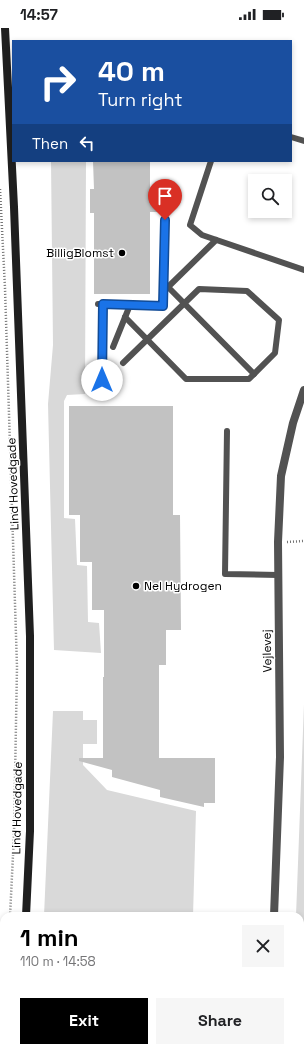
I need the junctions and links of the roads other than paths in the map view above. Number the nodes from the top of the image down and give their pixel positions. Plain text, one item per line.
1 (5, 28) edge
2 (292, 137) edge
3 (304, 141) edge
4 (211, 162) edge
5 (165, 220) dead end
6 (216, 240) junction
7 (304, 270) edge
8 (166, 287) junction
9 (184, 303) junction
10 (130, 305) junction
11 (125, 317) junction
12 (147, 339) junction
13 (113, 347) dead end
14 (123, 363) dead end
15 (254, 374) junction
16 (102, 380) dead end
17 (304, 390) edge
18 (227, 431) dead end
19 (278, 575) junction
20 (26, 912) edge
21 (274, 912) edge

1 - 20 main road, Lind Hovedgade
2 - 3 lane
4 - 6 lane
5 - 8 lane
6 - 7 lane
6 - 8 lane
8 - 9 lane
8 - 10 lane
9 - 12 lane
9 - 15 lane
9 - 15 lane
10 - 11 lane
10 - 16 lane
11 - 12 lane
11 - 13 lane
12 - 14 lane
12 - 15 lane
17 - 19 street, Vejlevej
18 - 19 lane
19 - 21 street, Vejlevej

